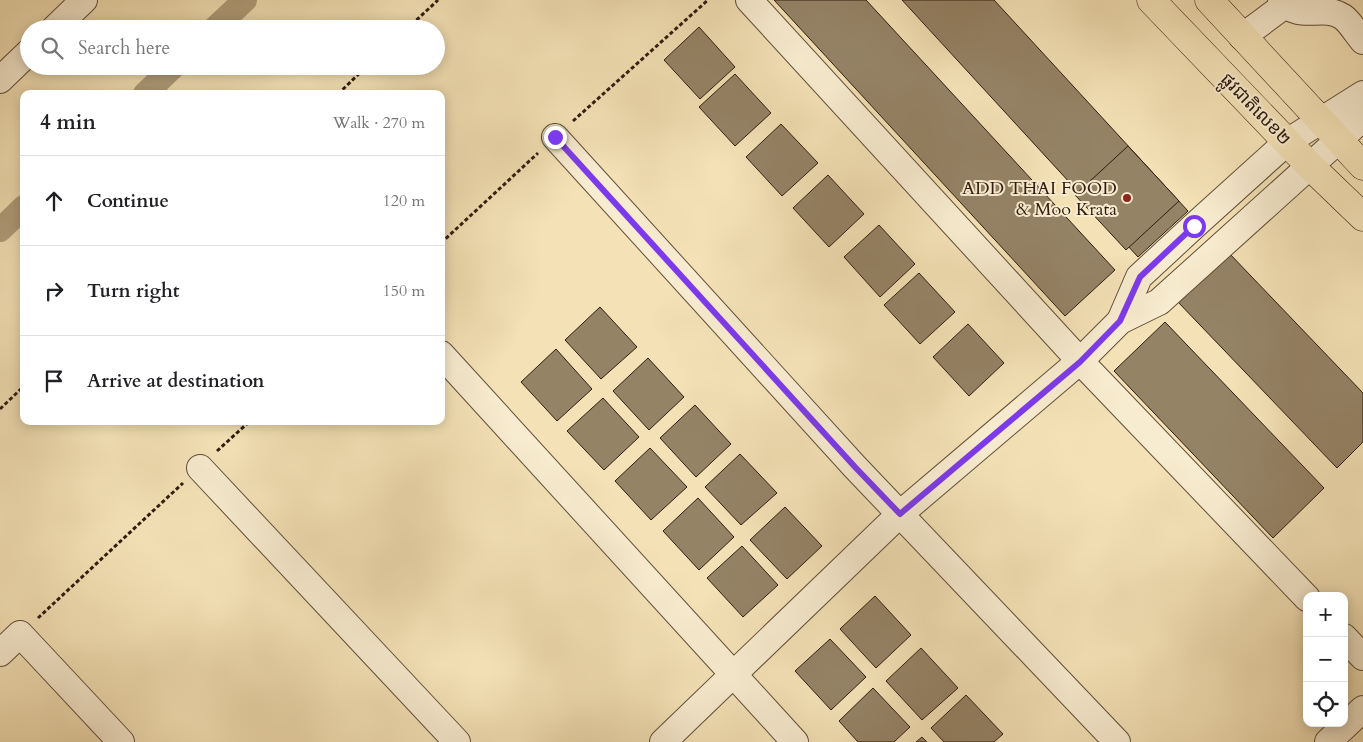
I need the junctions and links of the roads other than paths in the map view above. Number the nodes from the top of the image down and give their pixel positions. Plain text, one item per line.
1 (84, 0) edge
2 (749, 0) edge
3 (1151, 0) edge
4 (1209, 0) edge
5 (1283, 2) edge
6 (63, 20) edge
7 (1242, 37) junction
8 (1363, 41) edge
9 (20, 61) edge
10 (0, 80) edge
11 (1363, 94) edge
12 (1363, 118) edge
13 (1320, 120) junction
14 (555, 137) dead end
15 (1339, 141) junction
16 (1287, 142) junction
17 (1309, 165) junction
18 (1363, 166) edge
19 (1363, 216) edge
20 (1120, 321) junction
21 (445, 358) edge
22 (1080, 362) junction
23 (200, 468) road end
24 (900, 514) junction
25 (1303, 594) edge
26 (1348, 641) edge
27 (0, 653) edge
28 (1363, 657) edge
29 (734, 675) junction
30 (1363, 709) edge
31 (121, 742) edge
32 (458, 742) edge
33 (663, 742) edge
34 (796, 742) edge
35 (1117, 742) edge
36 (1328, 742) edge

1 - 6 street
2 - 22 street
3 - 16 highway, ផ្លូវជាតិលេខ២
4 - 7 highway
5 - 7 street
5 - 8 street
7 - 13 highway
9 - 10 street
11 - 13 street
12 - 15 street
13 - 15 highway
13 - 16 street
14 - 24 street
15 - 17 street
15 - 18 highway
16 - 17 highway, ផ្លូវជាតិលេខ២
16 - 20 street
17 - 19 highway, ផ្លូវជាតិលេខ២
17 - 20 street
20 - 22 street
21 - 29 street
22 - 24 street
22 - 25 street
23 - 32 street
24 - 29 street
24 - 35 street
26 - 28 street
27 - 31 street
29 - 33 street
29 - 34 street
30 - 36 street

